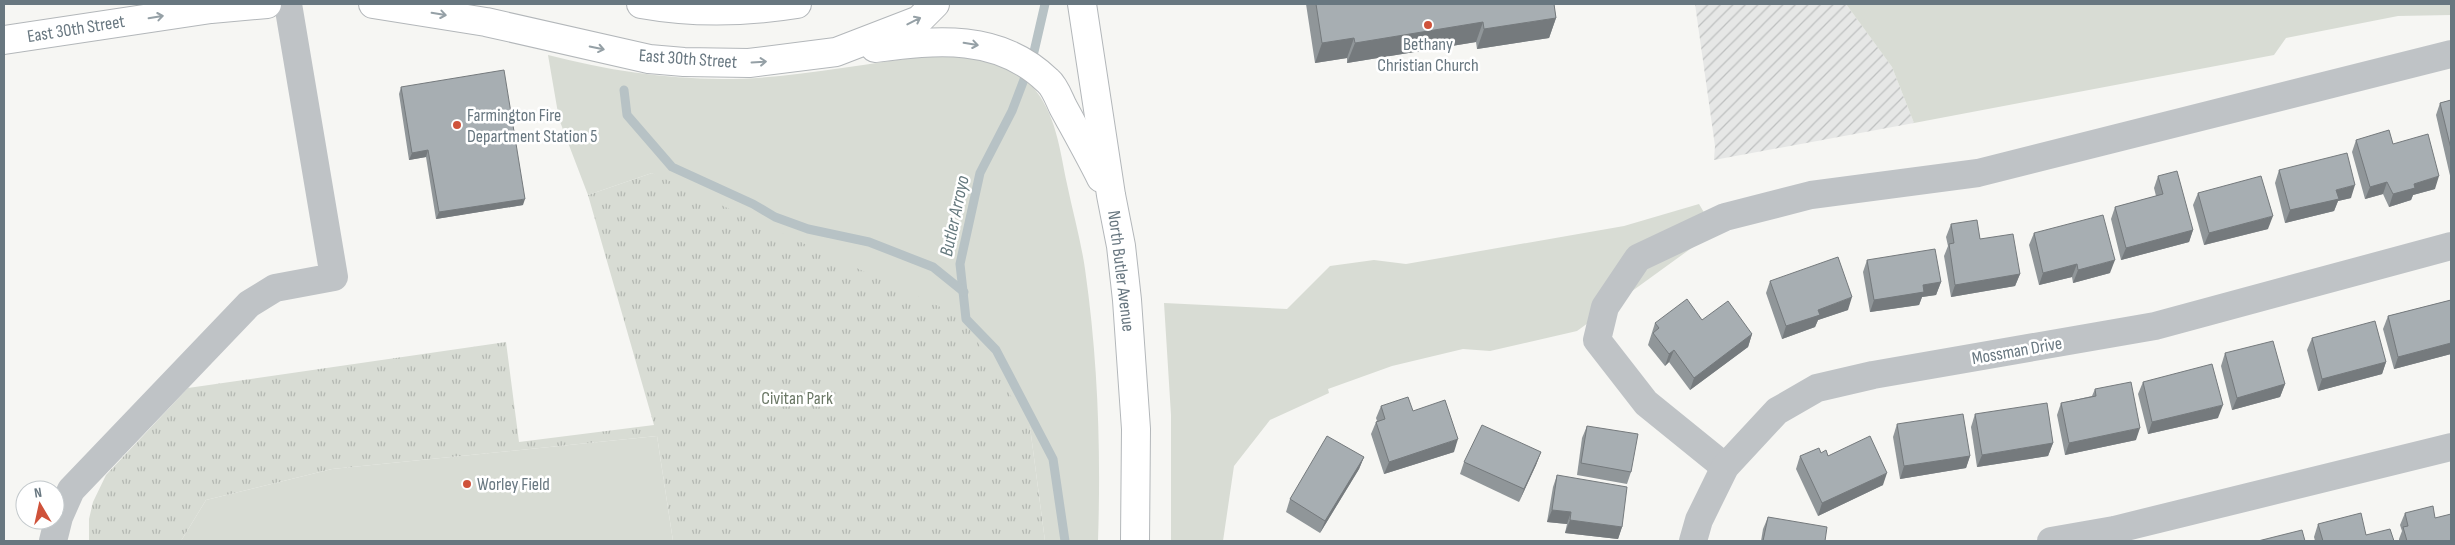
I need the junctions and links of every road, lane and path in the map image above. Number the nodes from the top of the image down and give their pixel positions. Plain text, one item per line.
1 (267, 4) edge
2 (288, 4) edge
3 (373, 4) edge
4 (641, 4) edge
5 (797, 4) edge
6 (935, 4) edge
7 (1082, 4) edge
8 (4, 40) edge
9 (836, 52) junction
10 (2451, 54) edge
11 (1111, 195) junction
12 (2451, 246) edge
13 (2451, 447) edge
14 (1725, 467) junction
15 (53, 541) edge
16 (1135, 541) edge
17 (1693, 541) edge
18 (2051, 541) edge

8 -> 1 main road, East 30th Street
2 - 15 street
3 -> 9 main road, East 30th Street
4 - 5 main road
9 -> 6 main road, East 30th Street
7 - 11 main road, North Butler Avenue
9 -> 11 main road
10 - 14 street
11 - 16 main road, North Butler Avenue
12 - 14 street, Mossman Drive
13 - 18 street
14 - 17 street, Mossman Drive

